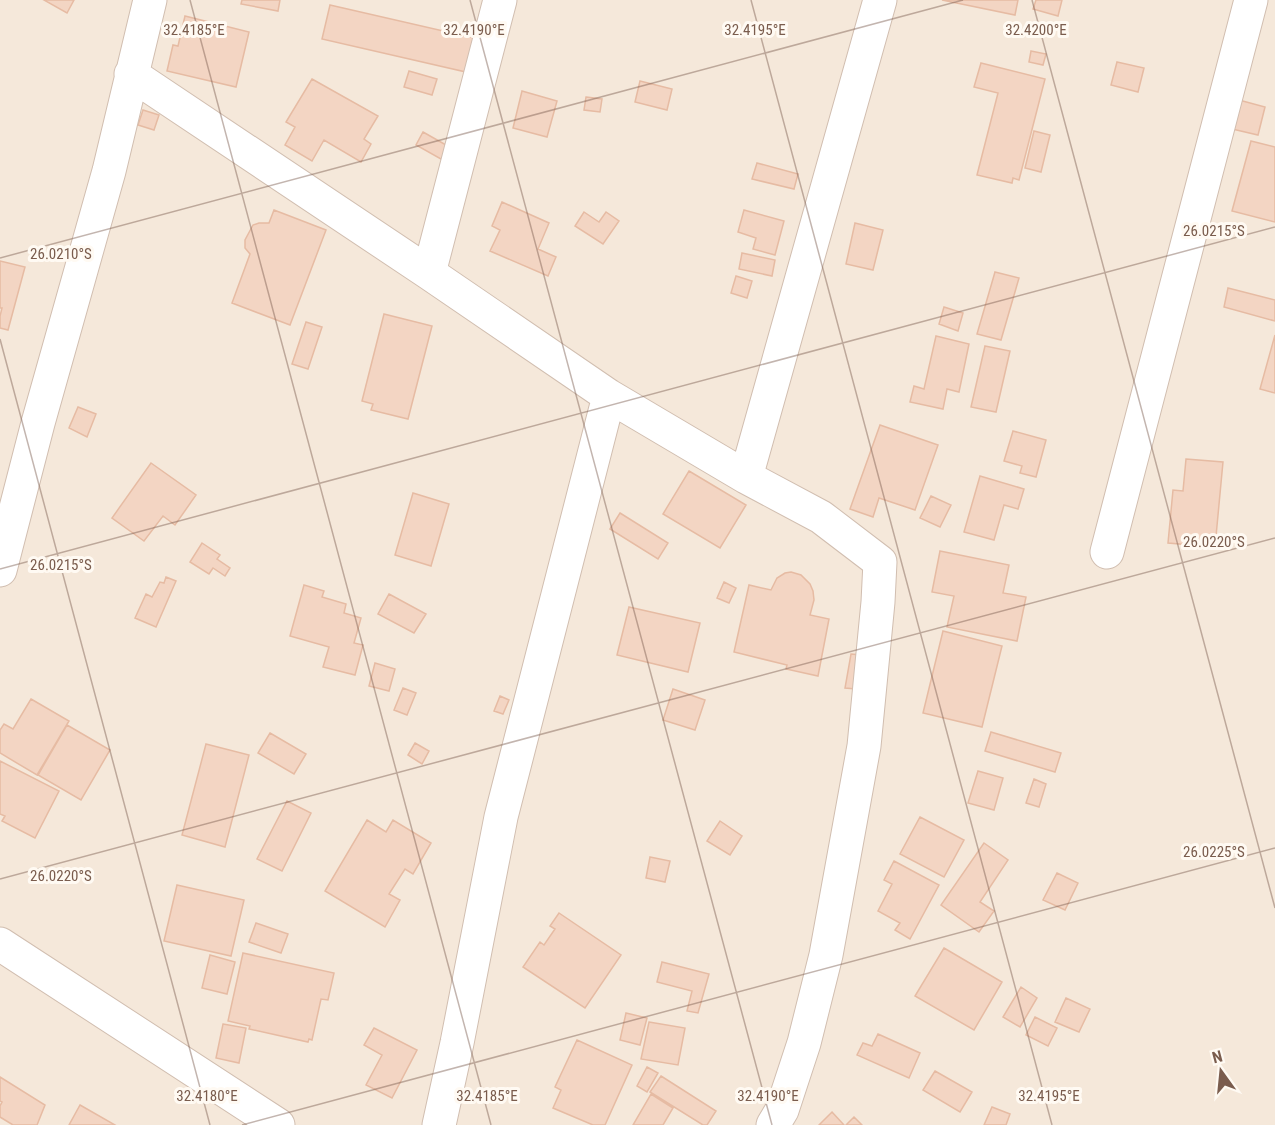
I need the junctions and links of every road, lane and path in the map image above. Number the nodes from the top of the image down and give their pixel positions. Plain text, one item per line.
1 (150, 0) edge
2 (500, 0) edge
3 (880, 0) edge
4 (1251, 0) edge
5 (131, 74) junction
6 (429, 273) junction
7 (609, 396) junction
8 (746, 477) junction
9 (1107, 552) dead end
10 (0, 570) edge
11 (0, 944) edge
12 (278, 1125) edge
13 (439, 1125) edge
14 (773, 1125) edge

1 - 5 street
2 - 6 street
3 - 8 street
4 - 9 street
5 - 6 street
5 - 10 street
6 - 7 street
7 - 8 street
7 - 13 street
8 - 14 street
11 - 12 street

